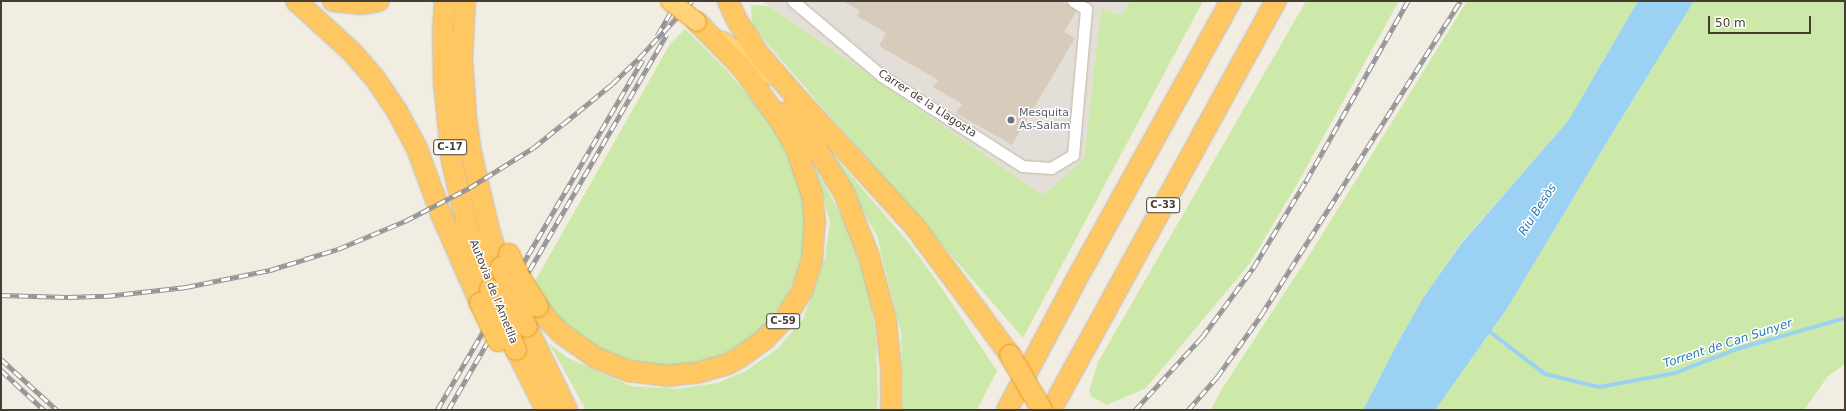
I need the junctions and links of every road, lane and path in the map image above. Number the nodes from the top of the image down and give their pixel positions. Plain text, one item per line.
1 (296, 1) edge
2 (333, 1) edge
3 (379, 1) edge
4 (445, 1) edge
5 (465, 1) edge
6 (670, 1) edge
7 (728, 1) edge
8 (793, 1) edge
9 (1073, 1) edge
10 (1231, 1) edge
11 (1276, 1) edge
12 (697, 22) junction
13 (739, 64) junction
14 (790, 90) junction
15 (480, 192) joint
16 (505, 260) junction
17 (485, 296) junction
18 (512, 354) junction
19 (540, 410) edge
20 (546, 410) edge
21 (567, 410) edge
22 (891, 410) edge
23 (1007, 410) edge
24 (1042, 410) edge
25 (1051, 410) edge

1 - 17 highway
2 - 3 highway
4 - 17 highway, Autovia de l'Ametlla / C-17
5 - 15 highway, C-17
6 - 12 highway, C-59, bridge
7 - 14 highway
8 - 9 street, Carrer de la Llagosta
10 - 23 highway
11 - 25 highway, C-33
12 - 13 highway, C-59
12 - 14 highway, C-59
13 - 16 highway, C-59, bridge
13 - 22 highway, C-59
14 - 24 highway, C-59, bridge
15 - 16 highway, C-59
16 - 21 highway, bridge
17 - 18 highway, Autovia de l'Ametlla / C-17, bridge
18 - 19 highway
18 - 20 highway, Autovia de l'Ametlla / C-17

